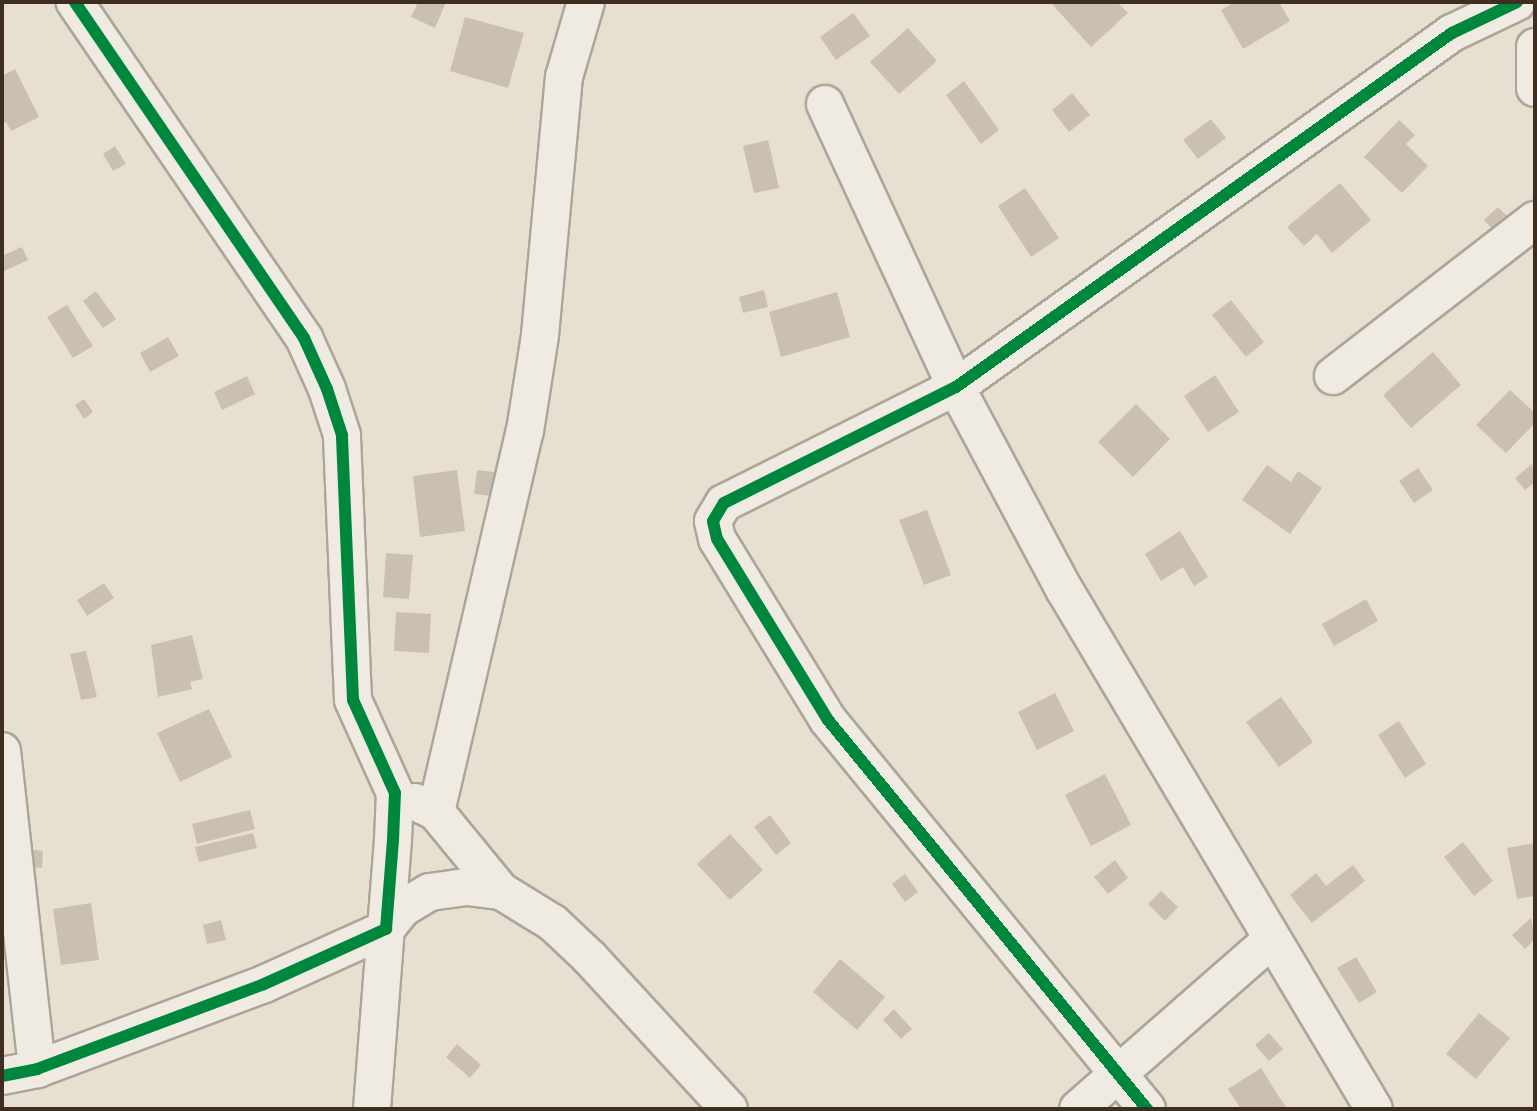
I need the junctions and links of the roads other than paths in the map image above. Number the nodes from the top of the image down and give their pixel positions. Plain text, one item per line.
1 (75, 2) edge
2 (586, 2) edge
3 (1517, 2) edge
4 (1535, 47) edge
5 (1535, 88) edge
6 (825, 104) dead end
7 (1535, 220) edge
8 (1333, 376) dead end
9 (956, 387) junction
10 (2, 751) edge
11 (395, 793) junction
12 (436, 812) junction
13 (501, 891) junction
14 (386, 929) junction
15 (1271, 940) junction
16 (37, 1069) junction
17 (1118, 1072) junction
18 (2, 1076) edge
19 (372, 1109) edge
20 (729, 1109) edge
21 (1078, 1109) edge
22 (1147, 1109) edge
23 (1374, 1109) edge

1 - 11 street
2 - 12 street
3 - 9 street
4 - 5 street
6 - 9 street
7 - 8 street
9 - 15 street
9 - 17 street
10 - 16 street
11 - 12 street
11 - 14 street
12 - 13 street
13 - 14 street
13 - 20 street
14 - 16 street
14 - 19 street
15 - 17 street
15 - 23 street
16 - 18 street
17 - 21 street
17 - 22 street

